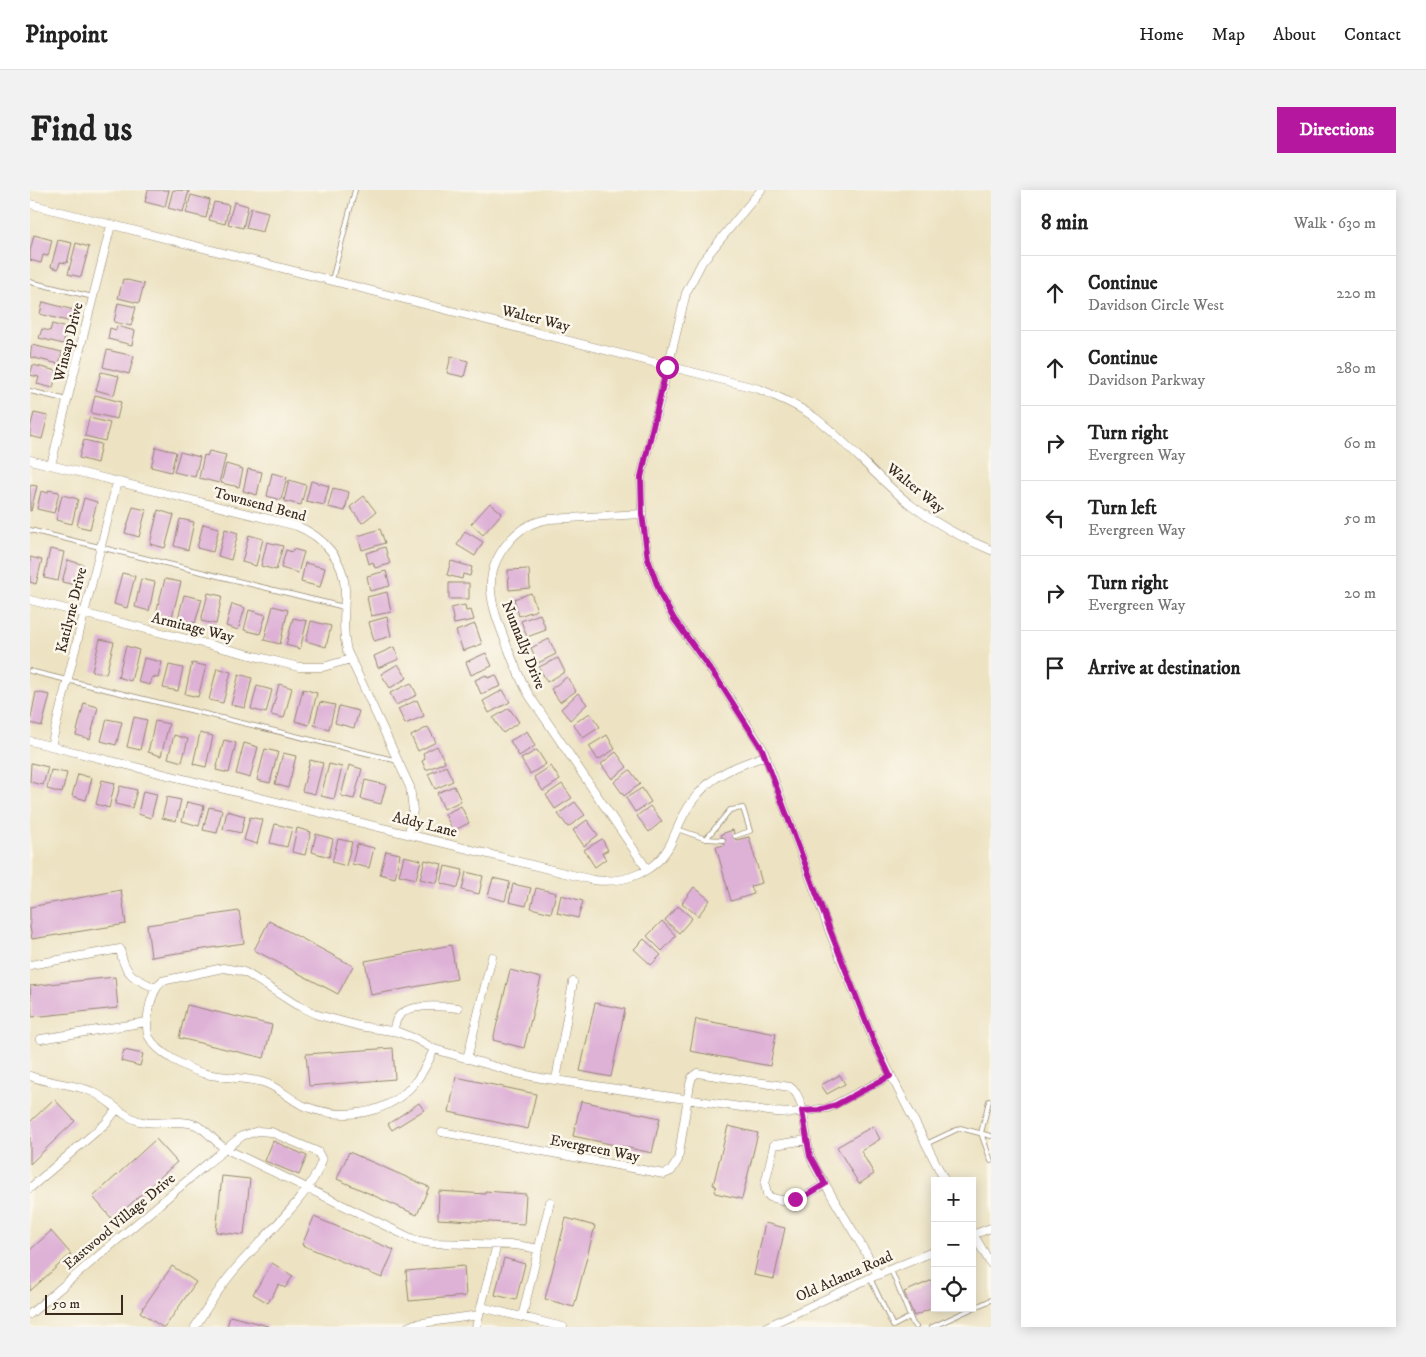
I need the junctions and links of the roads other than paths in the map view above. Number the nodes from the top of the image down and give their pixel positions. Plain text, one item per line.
1 (356, 190) edge
2 (761, 190) edge
3 (30, 204) edge
4 (111, 225) junction
5 (332, 280) junction
6 (30, 282) edge
7 (93, 297) junction
8 (668, 366) junction
9 (30, 391) edge
10 (68, 400) junction
11 (30, 460) edge
12 (51, 466) junction
13 (117, 482) junction
14 (642, 514) junction
15 (30, 530) edge
16 (100, 547) junction
17 (991, 550) edge
18 (30, 600) edge
19 (344, 607) junction
20 (84, 614) junction
21 (351, 659) junction
22 (30, 671) edge
23 (67, 680) junction
24 (30, 741) edge
25 (51, 746) junction
26 (765, 756) junction
27 (398, 761) junction
28 (677, 829) junction
29 (409, 834) junction
30 (735, 836) dead end
31 (706, 839) junction
32 (723, 840) dead end
33 (647, 869) junction
34 (492, 957) dead end
35 (30, 964) edge
36 (573, 982) dead end
37 (156, 988) junction
38 (458, 1008) dead end
39 (147, 1022) junction
40 (393, 1031) junction
41 (41, 1039) dead end
42 (434, 1049) junction
43 (467, 1059) junction
44 (30, 1076) edge
45 (890, 1076) junction
46 (556, 1080) junction
47 (687, 1100) junction
48 (989, 1101) dead end
49 (117, 1109) junction
50 (802, 1111) junction
51 (442, 1132) dead end
52 (981, 1134) junction
53 (991, 1136) edge
54 (807, 1140) junction
55 (926, 1144) junction
56 (226, 1149) junction
57 (991, 1161) edge
58 (943, 1177) edge
59 (825, 1184) junction
60 (30, 1188) edge
61 (306, 1188) junction
62 (550, 1202) dead end
63 (991, 1228) edge
64 (976, 1233) edge
65 (976, 1239) edge
66 (497, 1244) junction
67 (539, 1249) junction
68 (931, 1253) edge
69 (991, 1264) edge
70 (890, 1269) junction
71 (874, 1276) junction
72 (991, 1300) edge
73 (481, 1307) junction
74 (30, 1314) edge
75 (479, 1315) junction
76 (522, 1316) junction
77 (910, 1317) junction
78 (195, 1327) edge
79 (408, 1327) edge
80 (476, 1327) edge
81 (563, 1327) edge
82 (766, 1327) edge
83 (916, 1327) edge
84 (932, 1327) edge

1 - 5 lane
2 - 8 street
3 - 4 street, Walter Way
4 - 5 street, Walter Way
4 - 7 street, Winsap Drive
5 - 8 street, Walter Way
6 - 7 lane
7 - 10 street, Winsap Drive
8 - 14 street
8 - 17 street, Walter Way
9 - 10 lane
10 - 12 street, Winsap Drive
11 - 12 street, Townsend Bend
12 - 13 street, Townsend Bend
13 - 16 street, Katilyne Drive
13 - 19 street, Townsend Bend
14 - 26 street
14 - 33 street, Nunnally Drive
15 - 16 lane
16 - 19 lane
16 - 20 street, Katilyne Drive
18 - 20 street, Armitage Way
19 - 21 street, Townsend Bend
20 - 21 street, Armitage Way
20 - 23 street, Katilyne Drive
21 - 27 street, Townsend Bend
22 - 23 lane
23 - 25 street, Katilyne Drive
23 - 27 lane
24 - 25 street, Addy Lane
25 - 29 street, Addy Lane
26 - 28 street, Addy Lane
26 - 45 street
27 - 29 street, Townsend Bend
28 - 31 lane
28 - 33 street, Addy Lane
29 - 33 street, Addy Lane
30 - 31 lane
31 - 32 lane
34 - 43 street
35 - 37 street
36 - 46 street
37 - 39 street
37 - 40 street
38 - 40 street
39 - 41 street
39 - 42 street
40 - 42 street
42 - 43 street
43 - 46 street
44 - 49 street
45 - 50 street
45 - 55 street
46 - 47 street
47 - 50 street
47 - 50 street, Evergreen Way
47 - 51 street, Evergreen Way
48 - 52 lane
49 - 56 street
49 - 60 street
50 - 54 street, Evergreen Way
52 - 53 lane
52 - 55 lane
52 - 57 lane
54 - 59 street, Evergreen Way
54 - 59 street
55 - 58 street
56 - 61 street
56 - 61 street, Eastwood Village Drive
56 - 74 street, Eastwood Village Drive
59 - 71 street, Evergreen Way
61 - 66 street
61 - 78 street, Eastwood Village Drive
62 - 67 street
63 - 64 street
65 - 69 street
66 - 67 street
66 - 73 street
67 - 76 street
68 - 70 street, Old Atlanta Road
70 - 71 street, Old Atlanta Road
70 - 77 lane
71 - 77 lane
71 - 82 street, Old Atlanta Road
72 - 84 lane
73 - 75 street
73 - 76 street
75 - 79 street
75 - 80 street
76 - 81 street
77 - 83 lane

